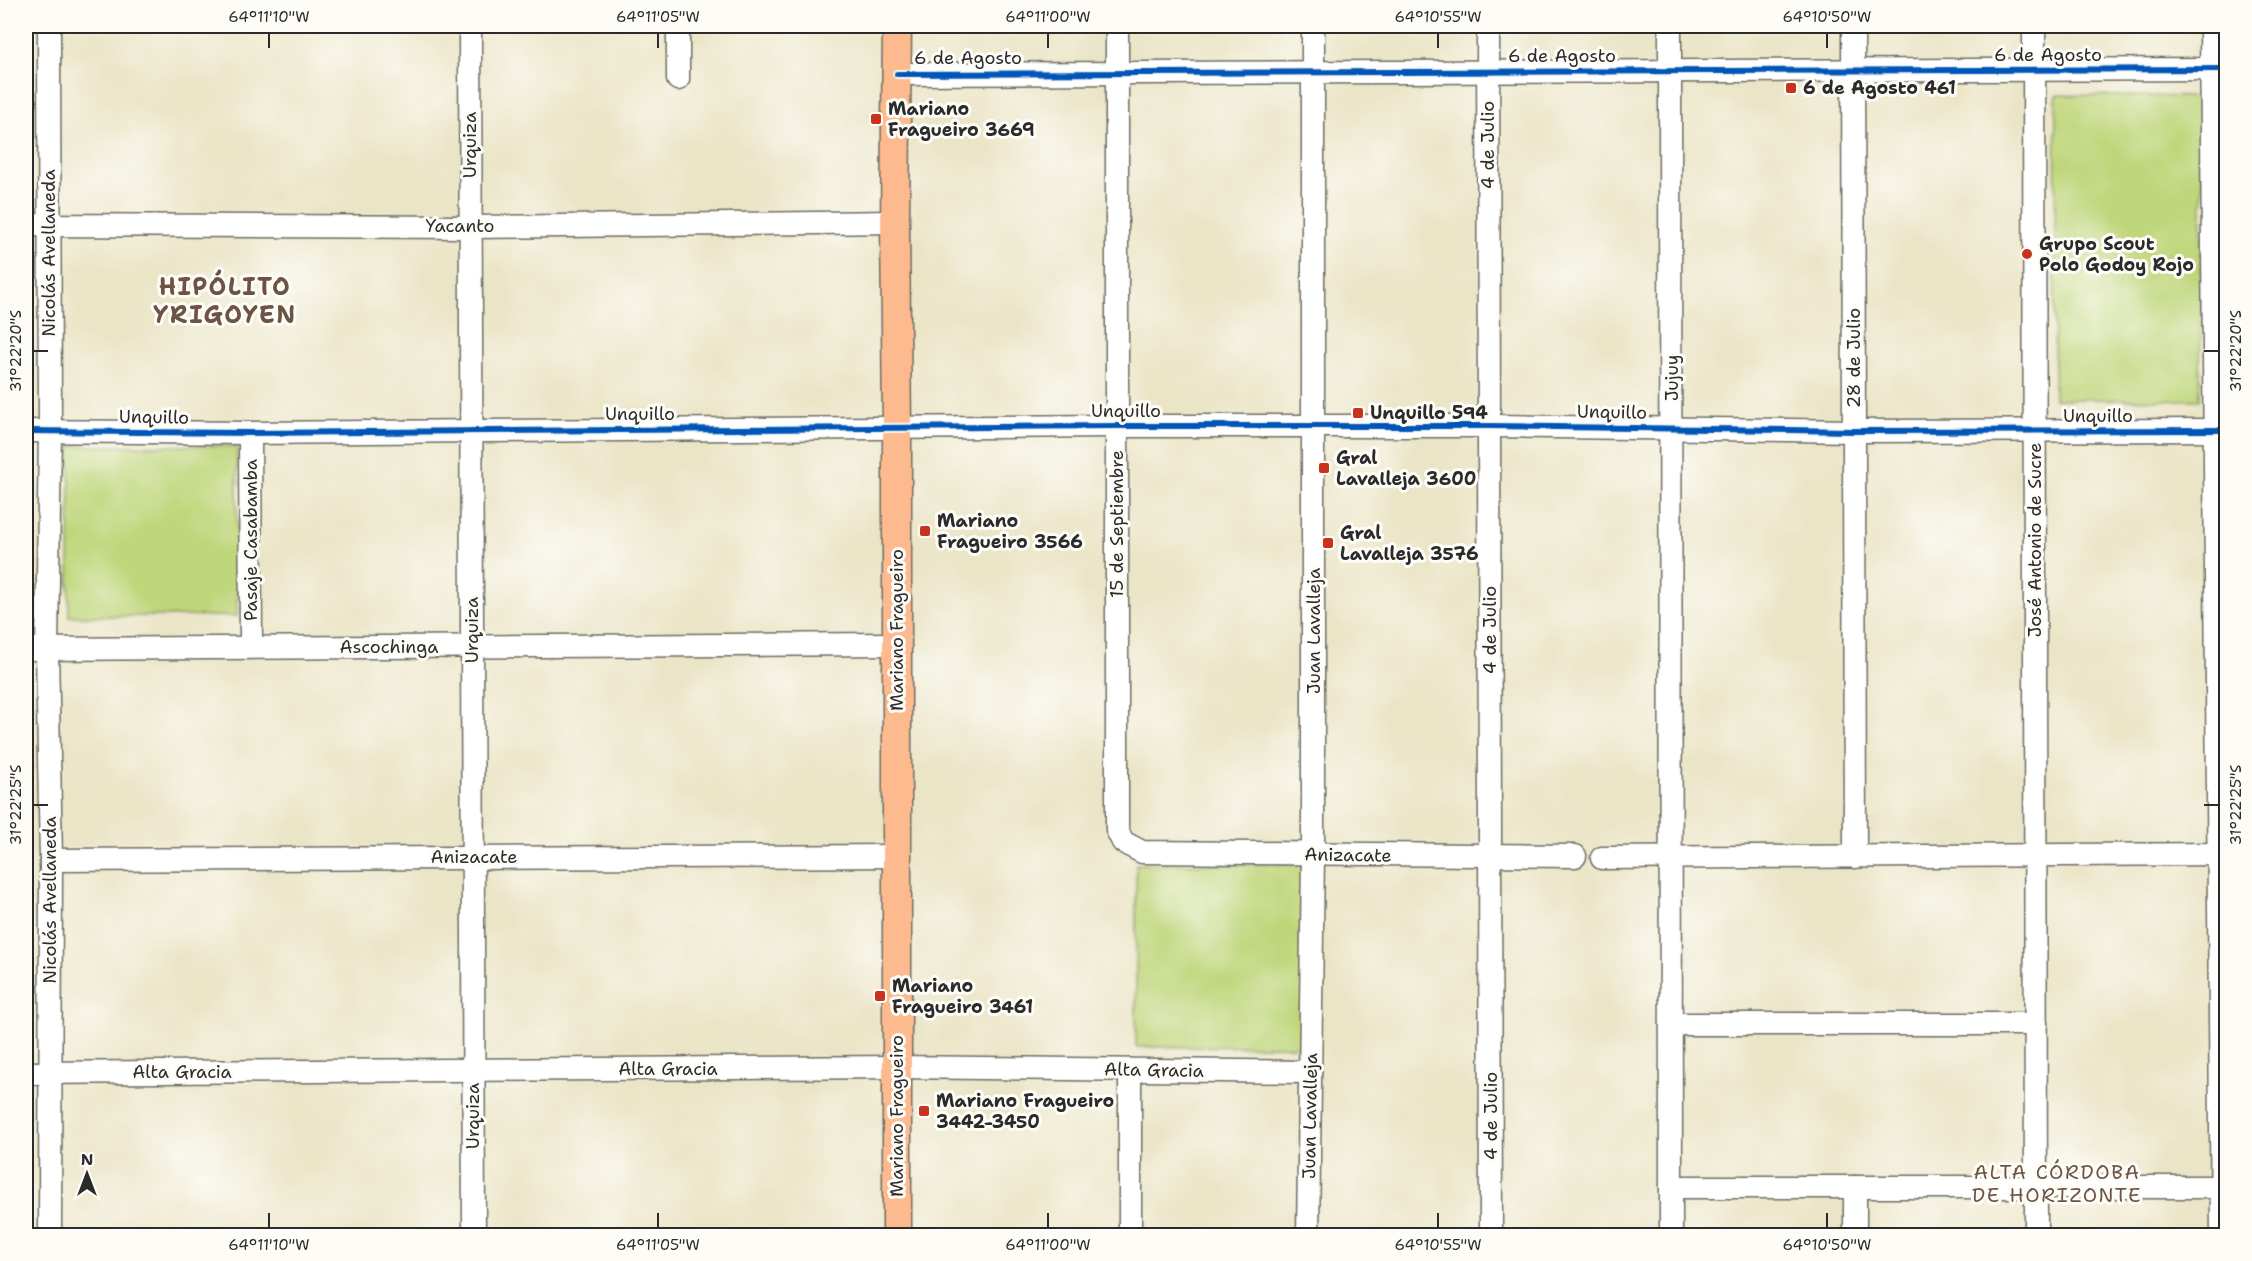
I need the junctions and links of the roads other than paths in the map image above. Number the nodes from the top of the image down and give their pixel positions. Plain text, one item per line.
1 (49, 26) edge
2 (470, 26) edge
3 (678, 26) edge
4 (897, 26) edge
5 (1117, 26) edge
6 (1313, 26) edge
7 (1488, 26) edge
8 (1670, 26) edge
9 (1852, 26) edge
10 (2034, 26) edge
11 (2211, 26) edge
12 (2219, 69) edge
13 (1853, 70) junction
14 (2034, 70) junction
15 (1670, 71) junction
16 (1313, 72) junction
17 (1488, 72) junction
18 (1117, 73) junction
19 (897, 74) junction
20 (678, 79) dead end
21 (895, 222) junction
22 (26, 225) edge
23 (49, 225) junction
24 (470, 226) junction
25 (1116, 426) junction
26 (1489, 426) junction
27 (1314, 428) junction
28 (1672, 428) junction
29 (897, 429) junction
30 (50, 430) junction
31 (472, 430) junction
32 (2221, 430) edge
33 (26, 431) edge
34 (1854, 431) junction
35 (2035, 431) junction
36 (250, 433) junction
37 (897, 644) junction
38 (251, 647) junction
39 (472, 647) junction
40 (36, 649) edge
41 (1123, 842) joint
42 (2223, 854) edge
43 (1313, 855) junction
44 (897, 856) junction
45 (1492, 856) junction
46 (1575, 856) dead end
47 (1855, 856) junction
48 (2036, 856) junction
49 (473, 857) junction
50 (1602, 858) dead end
51 (1671, 858) junction
52 (51, 860) junction
53 (1671, 1024) junction
54 (2036, 1024) junction
55 (2223, 1025) edge
56 (897, 1067) junction
57 (1130, 1070) junction
58 (473, 1071) junction
59 (1310, 1072) junction
60 (26, 1073) edge
61 (49, 1073) junction
62 (1671, 1187) junction
63 (1855, 1187) junction
64 (2036, 1187) junction
65 (2224, 1187) edge
66 (50, 1236) edge
67 (474, 1236) edge
68 (897, 1236) edge
69 (1130, 1236) edge
70 (1308, 1236) edge
71 (1491, 1236) edge
72 (1671, 1236) edge
73 (1855, 1236) edge
74 (2036, 1236) edge
75 (2222, 1236) edge

1 - 23 street, Nicolás Avellaneda
2 - 24 street, Urquiza
3 - 20 street
4 - 19 main road, Mariano Fragueiro
5 - 18 street, 15 de Septiembre
6 - 16 street, Juan Lavalleja
7 - 17 street, 4 de Julio
8 - 15 street, Jujuy
9 - 13 street, 28 de Julio
10 - 14 street, José Antonio de Sucre
11 - 12 street
12 - 14 street, 6 de Agosto
12 - 32 street
13 - 14 street, 6 de Agosto
13 - 15 street, 6 de Agosto
13 - 34 street, 28 de Julio
14 - 35 street, José Antonio de Sucre
15 - 17 street, 6 de Agosto
15 - 28 street, Jujuy
16 - 17 street, 6 de Agosto
16 - 18 street, 6 de Agosto
16 - 27 street, Juan Lavalleja
17 - 26 street, 4 de Julio
18 - 19 street, 6 de Agosto
18 - 25 street, 15 de Septiembre
19 - 21 main road, Mariano Fragueiro
21 - 24 street, Yacanto
21 - 29 main road, Mariano Fragueiro
22 - 23 street, Yacanto
23 - 24 street, Yacanto
23 - 30 street, Nicolás Avellaneda
24 - 31 street, Urquiza
25 - 27 street, Unquillo
25 - 29 street, Unquillo
25 - 41 street, 15 de Septiembre
26 - 27 street, Unquillo
26 - 28 street, Unquillo
26 - 45 street, 4 de Julio
27 - 43 street, Juan Lavalleja
28 - 34 street, Unquillo
28 - 51 street, Jujuy
29 - 31 street, Unquillo
29 - 37 main road, Mariano Fragueiro
30 - 33 street, Unquillo
30 - 36 street, Unquillo
30 - 40 street, Nicolás Avellaneda
31 - 36 street, Unquillo
31 - 39 street, Urquiza
32 - 35 street, Unquillo
32 - 42 street
34 - 35 street, Unquillo
34 - 47 street, 28 de Julio
35 - 48 street, José Antonio de Sucre
36 - 38 street, Pasaje Casabamba
37 - 39 street, Ascochinga
37 - 44 main road, Mariano Fragueiro
38 - 39 street, Ascochinga
38 - 40 street, Ascochinga
39 - 49 street, Urquiza
40 - 52 street, Nicolás Avellaneda
41 - 43 street, Anizacate
42 - 48 street
42 - 55 street
43 - 45 street, Anizacate
43 - 59 street, Juan Lavalleja
44 - 49 street, Anizacate
44 - 56 main road, Mariano Fragueiro
45 - 46 street, Anizacate
45 - 71 street, 4 de Julio
47 - 48 street
47 - 51 street
48 - 54 street, José Antonio de Sucre
49 - 52 street, Anizacate
49 - 58 street, Urquiza
50 - 51 street
51 - 53 street, Jujuy
52 - 61 street, Nicolás Avellaneda
53 - 54 street
53 - 62 street, Jujuy
54 - 64 street, José Antonio de Sucre
55 - 65 street
56 - 57 street, Alta Gracia
56 - 58 street, Alta Gracia
56 - 68 main road, Mariano Fragueiro
57 - 59 street, Alta Gracia
57 - 69 street
58 - 61 street, Alta Gracia
58 - 67 street, Urquiza
59 - 70 street, Juan Lavalleja
60 - 61 street, Alta Gracia
61 - 66 street, Nicolás Avellaneda
62 - 63 street
62 - 72 street, Jujuy
63 - 64 street
63 - 73 street
64 - 65 street
64 - 74 street, José Antonio de Sucre
65 - 75 street

